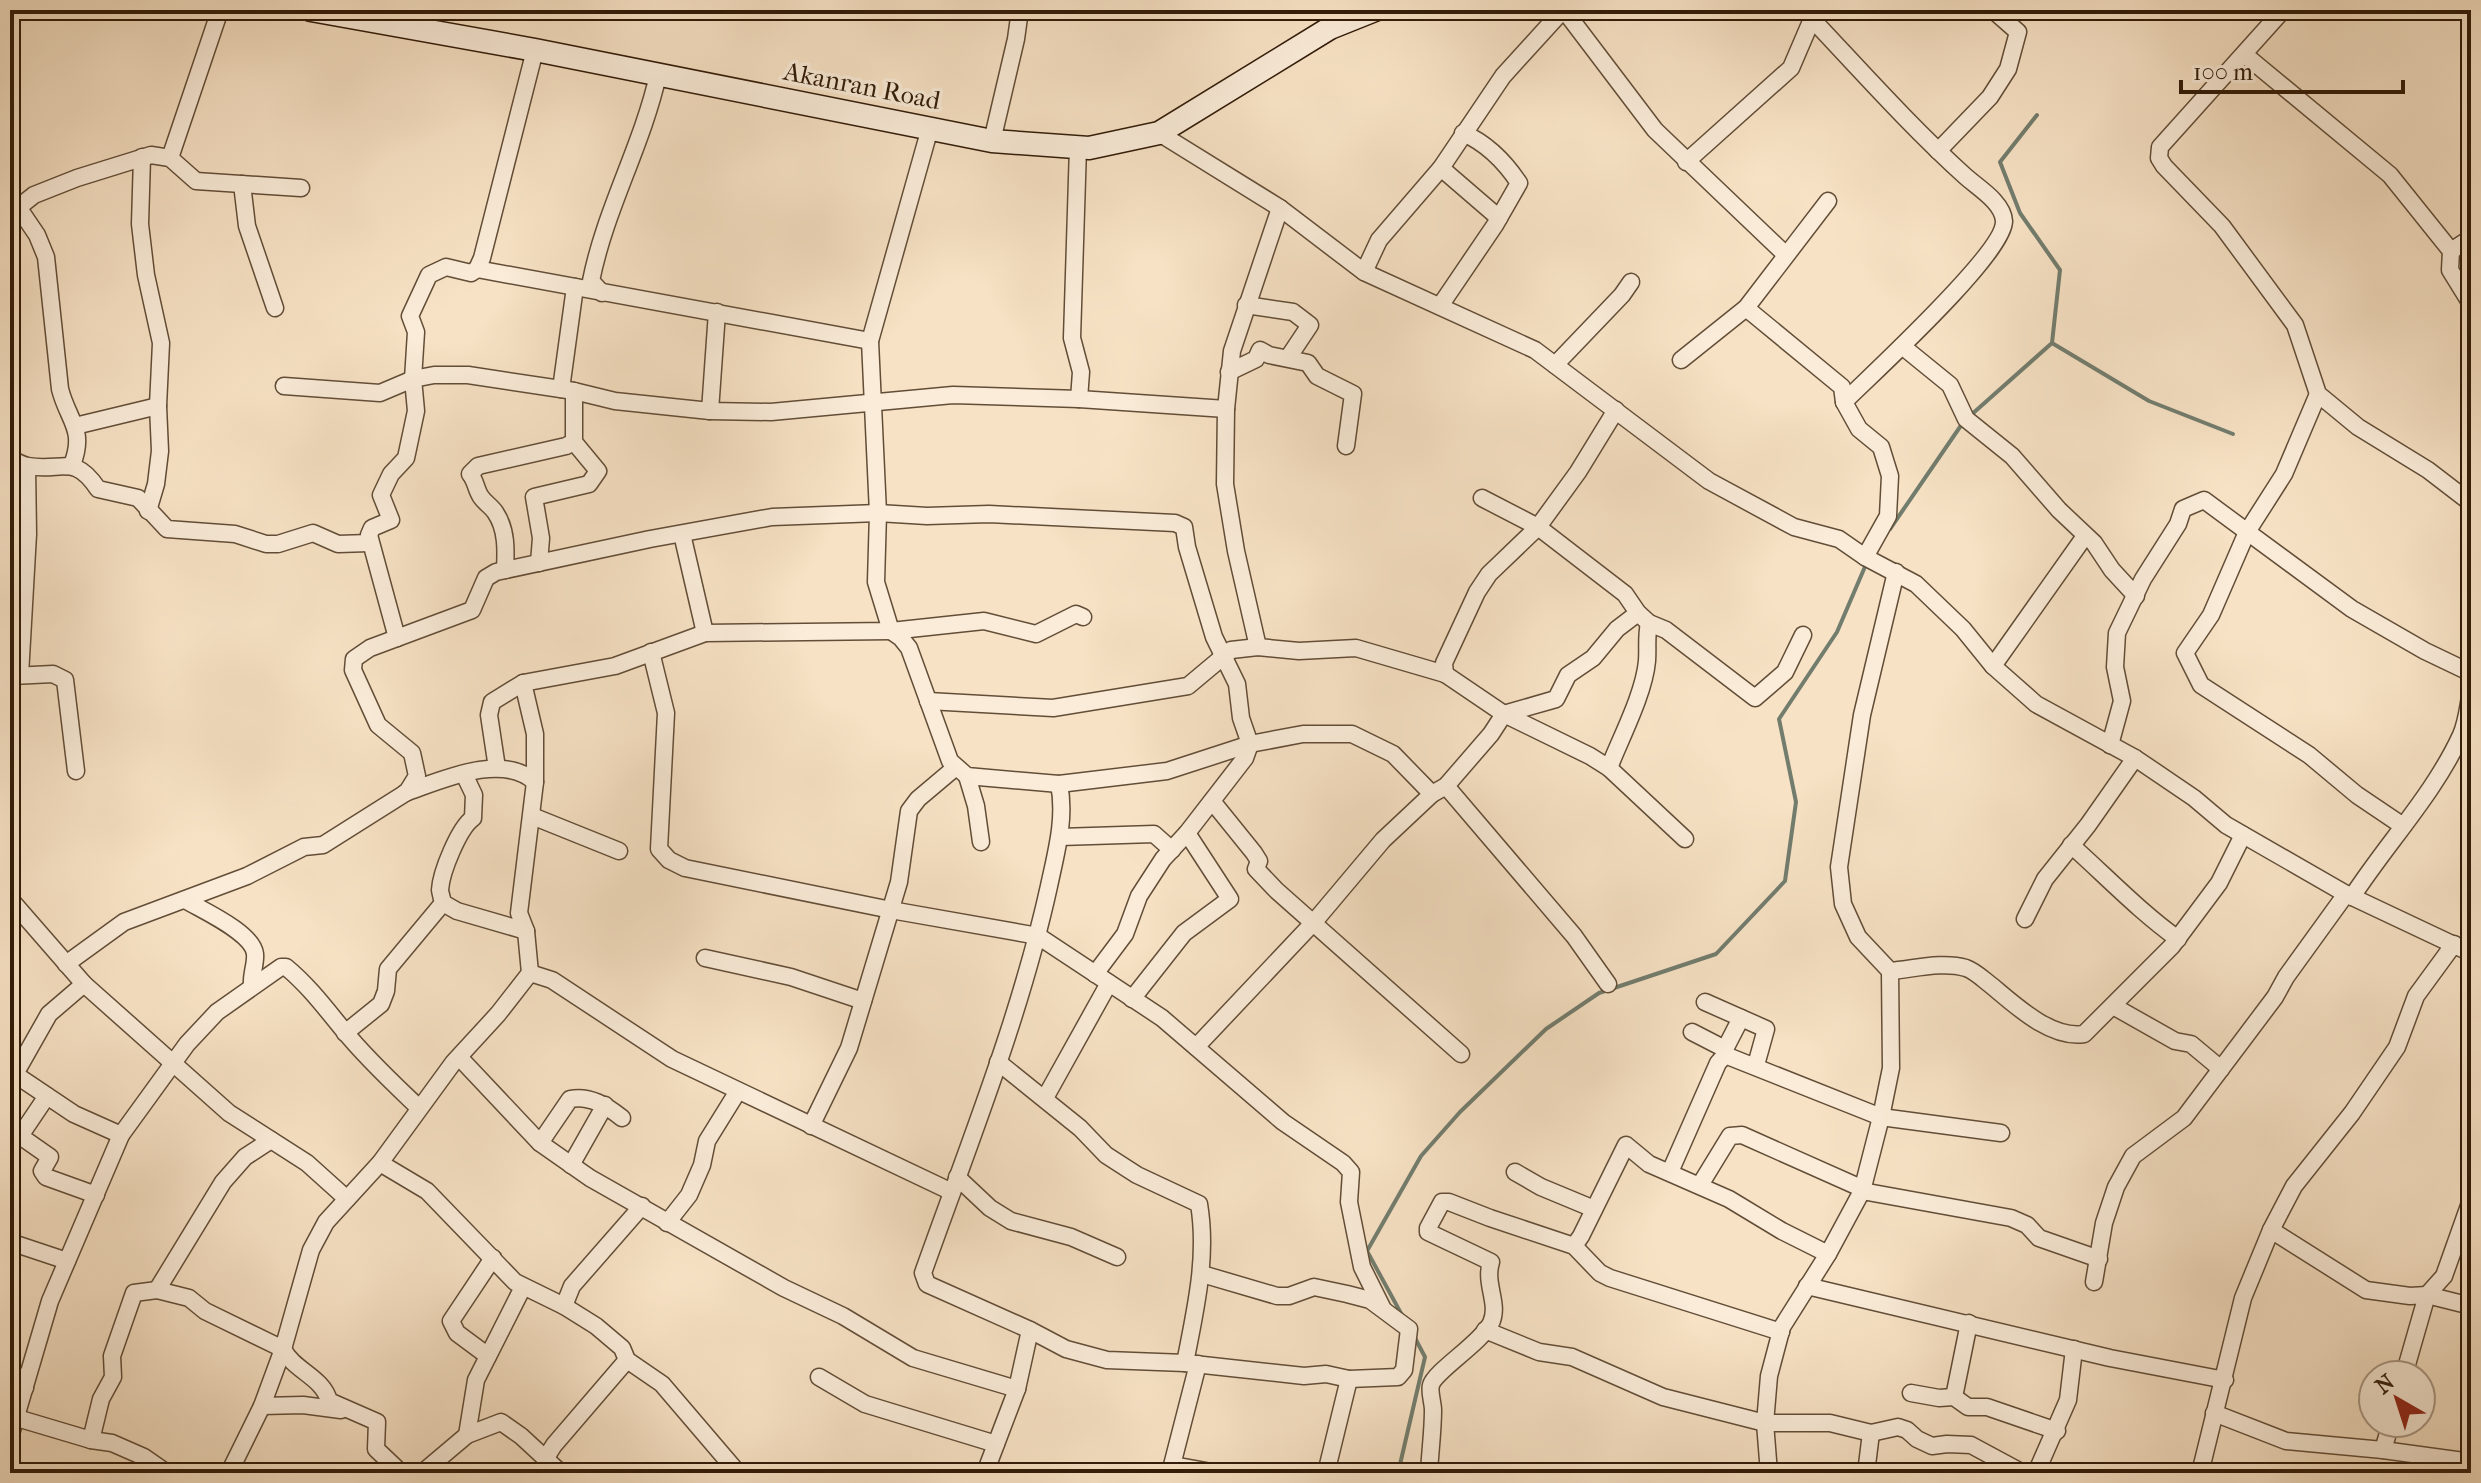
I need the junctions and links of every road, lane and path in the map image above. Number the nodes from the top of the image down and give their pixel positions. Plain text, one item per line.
1 (220, 10) edge
2 (311, 10) edge
3 (1020, 10) edge
4 (1375, 10) edge
5 (1564, 10) edge
6 (1993, 10) edge
7 (2283, 10) edge
8 (1816, 15) edge
9 (412, 18) edge
10 (535, 50) junction
11 (2245, 55) junction
12 (658, 75) junction
13 (930, 128) junction
14 (1159, 133) junction
15 (1463, 133) junction
16 (992, 141) junction
17 (1078, 147) junction
18 (1938, 151) junction
19 (142, 157) junction
20 (170, 158) junction
21 (1686, 162) junction
22 (1441, 168) junction
23 (242, 184) junction
24 (301, 188) dead end
25 (1828, 201) dead end
26 (1280, 208) junction
27 (14, 211) edge
28 (1499, 218) junction
29 (2471, 238) edge
30 (2451, 251) junction
31 (1786, 255) junction
32 (477, 269) junction
33 (1364, 272) junction
34 (1631, 282) dead end
35 (574, 292) junction
36 (602, 293) junction
37 (2471, 304) edge
38 (1246, 305) junction
39 (1440, 306) junction
40 (275, 308) dead end
41 (1746, 308) junction
42 (717, 312) junction
43 (870, 341) junction
44 (1902, 346) junction
45 (1288, 358) junction
46 (1681, 360) dead end
47 (1555, 365) junction
48 (1229, 372) junction
49 (413, 379) junction
50 (284, 386) dead end
51 (568, 390) junction
52 (2318, 394) junction
53 (1079, 399) junction
54 (873, 401) junction
55 (1844, 402) junction
56 (158, 406) junction
57 (1226, 409) junction
58 (1616, 410) junction
59 (710, 411) junction
60 (75, 426) junction
61 (574, 442) junction
62 (1346, 446) dead end
63 (10, 458) edge
64 (72, 465) junction
65 (27, 466) junction
66 (1482, 498) dead end
67 (2471, 503) edge
68 (148, 511) junction
69 (878, 513) junction
70 (1538, 527) junction
71 (2247, 532) junction
72 (682, 534) junction
73 (2085, 536) junction
74 (369, 543) junction
75 (1869, 559) junction
76 (539, 563) junction
77 (505, 570) junction
78 (1896, 572) junction
79 (2136, 596) junction
80 (1083, 617) dead end
81 (1643, 618) junction
82 (891, 631) junction
83 (705, 633) junction
84 (1803, 635) dead end
85 (397, 638) junction
86 (1258, 647) junction
87 (651, 652) junction
88 (1223, 656) junction
89 (1993, 666) junction
90 (2471, 673) edge
91 (1445, 674) junction
92 (15, 676) edge
93 (523, 683) junction
94 (2471, 693) edge
95 (928, 701) junction
96 (1504, 714) junction
97 (1250, 744) junction
98 (2110, 745) junction
99 (2135, 758) junction
100 (497, 768) junction
101 (1609, 768) junction
102 (76, 771) dead end
103 (962, 771) junction
104 (464, 774) junction
105 (535, 782) junction
106 (1059, 784) junction
107 (1439, 790) junction
108 (407, 792) junction
109 (384, 801) dead end
110 (1212, 801) junction
111 (532, 816) junction
112 (2403, 826) junction
113 (1187, 833) junction
114 (2243, 835) junction
115 (1060, 837) junction
116 (1685, 839) dead end
117 (981, 842) dead end
118 (2071, 845) junction
119 (1172, 850) junction
120 (619, 851) dead end
121 (2349, 895) junction
122 (10, 899) edge
123 (187, 901) junction
124 (443, 903) junction
125 (891, 910) junction
126 (2025, 919) dead end
127 (1314, 922) junction
128 (526, 931) junction
129 (1038, 936) junction
130 (2178, 939) junction
131 (2454, 944) junction
132 (2471, 953) edge
133 (705, 958) dead end
134 (66, 964) junction
135 (1890, 971) junction
136 (530, 973) junction
137 (1102, 978) junction
138 (84, 984) junction
139 (1608, 984) dead end
140 (252, 985) junction
141 (1132, 999) junction
142 (863, 1001) junction
143 (1705, 1002) dead end
144 (2113, 1006) junction
145 (1741, 1018) junction
146 (1692, 1032) dead end
147 (345, 1033) junction
148 (1196, 1047) junction
149 (1725, 1052) junction
150 (1461, 1054) dead end
151 (459, 1057) junction
152 (998, 1062) junction
153 (175, 1063) junction
154 (1756, 1065) junction
155 (2221, 1069) junction
156 (13, 1073) edge
157 (738, 1091) junction
158 (47, 1096) junction
159 (1045, 1098) junction
160 (605, 1105) junction
161 (419, 1108) junction
162 (1881, 1117) junction
163 (622, 1118) dead end
164 (811, 1126) junction
165 (2001, 1133) dead end
166 (121, 1135) junction
167 (271, 1140) junction
168 (540, 1143) junction
169 (380, 1163) junction
170 (571, 1165) junction
171 (1515, 1172) dead end
172 (1670, 1172) junction
173 (954, 1185) junction
174 (1700, 1185) junction
175 (1861, 1190) junction
176 (96, 1195) junction
177 (347, 1199) junction
178 (2471, 1200) edge
179 (642, 1206) junction
180 (1594, 1209) junction
181 (667, 1223) junction
182 (2271, 1230) junction
183 (10, 1242) edge
184 (1574, 1246) junction
185 (1828, 1254) junction
186 (1117, 1257) dead end
187 (493, 1258) junction
188 (2099, 1259) junction
189 (67, 1261) junction
190 (1202, 1274) junction
191 (2094, 1282) dead end
192 (1807, 1286) junction
193 (523, 1287) junction
194 (157, 1290) junction
195 (2427, 1295) junction
196 (564, 1306) junction
197 (2471, 1306) edge
198 (1382, 1307) junction
199 (1969, 1323) junction
200 (1030, 1330) junction
201 (1485, 1330) junction
202 (1781, 1332) junction
203 (283, 1349) junction
204 (2074, 1349) junction
205 (488, 1356) junction
206 (2409, 1359) edge
207 (627, 1360) junction
208 (1191, 1364) junction
209 (10, 1366) edge
210 (819, 1377) dead end
211 (1349, 1379) junction
212 (2225, 1380) junction
213 (25, 1388) junction
214 (1017, 1389) junction
215 (1911, 1393) dead end
216 (1954, 1397) junction
217 (262, 1406) junction
218 (347, 1411) junction
219 (2214, 1413) junction
220 (17, 1418) junction
221 (1765, 1423) junction
222 (2057, 1431) junction
223 (1871, 1433) junction
224 (467, 1435) junction
225 (10, 1437) edge
226 (2386, 1439) edge
227 (91, 1440) junction
228 (996, 1444) junction
229 (2383, 1450) junction
230 (2468, 1466) edge
231 (396, 1468) dead end
232 (555, 1469) edge
233 (1172, 1469) edge
234 (167, 1473) edge
235 (229, 1473) edge
236 (422, 1473) edge
237 (738, 1473) edge
238 (985, 1473) edge
239 (1217, 1473) edge
240 (1326, 1473) edge
241 (1429, 1473) edge
242 (1769, 1473) edge
243 (1866, 1473) edge
244 (2023, 1473) edge
245 (2036, 1473) edge
246 (2200, 1473) edge

1 - 20 street
2 - 9 main road, Akanran Road
3 - 16 street
4 - 14 main road, Akanran Road
5 - 15 street
5 - 21 street
6 - 18 street
7 - 11 street
8 - 18 street
8 - 21 street
9 - 10 main road, Akanran Road
10 - 12 main road, Akanran Road
10 - 32 street
11 - 30 street
11 - 52 street
12 - 13 main road, Akanran Road
12 - 36 street
13 - 16 main road, Akanran Road
13 - 43 street
14 - 17 main road, Akanran Road
14 - 26 street
15 - 22 street
15 - 28 street
16 - 17 main road, Akanran Road
17 - 53 street
18 - 44 street
19 - 20 street
19 - 27 street
19 - 56 street
20 - 23 street
21 - 31 street
22 - 28 street
22 - 33 street
23 - 24 street
23 - 40 street
25 - 31 street
26 - 33 street
26 - 38 street
27 - 60 street
28 - 39 street
29 - 30 street
30 - 37 street
31 - 41 street
32 - 35 street
32 - 49 street
33 - 39 street
34 - 47 street
35 - 36 street
35 - 51 street
36 - 42 street
38 - 45 street
38 - 48 street
39 - 47 street
41 - 46 street
41 - 55 street
42 - 43 street
42 - 59 street
43 - 54 street
44 - 55 street
44 - 73 street
45 - 48 street
45 - 62 street
47 - 58 street
48 - 57 street
49 - 50 street
49 - 51 street
49 - 74 street
51 - 59 street
51 - 61 street
52 - 67 street
52 - 71 street
53 - 54 street
53 - 57 street
54 - 59 street
54 - 69 street
55 - 75 street
56 - 60 street
56 - 68 street
57 - 86 street
58 - 70 street
58 - 75 street
60 - 64 street
61 - 76 street
61 - 77 street
63 - 65 street
64 - 65 street
64 - 68 street
65 - 92 street
66 - 70 street
68 - 74 street
69 - 72 street
69 - 82 street
69 - 88 street
70 - 81 street
70 - 91 street
71 - 79 street
71 - 90 street
71 - 112 street
72 - 76 street
72 - 83 street
73 - 79 street
73 - 89 street
74 - 85 street
75 - 78 street
76 - 77 street
77 - 85 street
78 - 89 street
78 - 135 street
79 - 98 street
80 - 82 street
81 - 84 street
81 - 96 street
81 - 101 street
82 - 83 street
82 - 95 street
83 - 87 street
85 - 108 street
86 - 88 street
86 - 91 street
87 - 93 street
87 - 125 street
88 - 95 street
88 - 97 street
89 - 98 street
91 - 96 street
92 - 102 street
93 - 100 street
93 - 105 street
94 - 112 street
95 - 103 street
96 - 101 street
96 - 107 street
97 - 106 street
97 - 107 street
97 - 110 street
98 - 99 street
99 - 114 street
99 - 118 street
100 - 104 street
100 - 105 street
101 - 116 street
103 - 106 street
103 - 117 street
103 - 125 street
104 - 108 street
104 - 124 street
105 - 111 street
106 - 115 street
107 - 127 street
107 - 139 street
108 - 109 street
108 - 123 street
110 - 113 street
110 - 127 street
111 - 120 street
111 - 128 street
112 - 121 street
113 - 119 street
113 - 141 street
114 - 121 street
114 - 130 street
115 - 119 street
115 - 129 street
118 - 126 street
118 - 130 street
119 - 137 street
121 - 131 street
121 - 155 street
122 - 134 street
123 - 134 street
123 - 140 street
124 - 128 street
124 - 147 street
125 - 129 street
125 - 142 street
127 - 148 street
127 - 150 street
128 - 136 street
129 - 137 street
129 - 152 street
130 - 144 street
131 - 132 street
131 - 182 street
133 - 142 street
134 - 138 street
135 - 144 street
135 - 162 street
136 - 151 street
136 - 157 street
137 - 141 street
137 - 159 street
138 - 153 street
138 - 156 street
140 - 147 street
140 - 153 street
141 - 148 street
142 - 164 street
143 - 145 street
144 - 155 street
145 - 149 street
145 - 154 street
146 - 149 street
147 - 161 street
148 - 198 street
149 - 154 street
149 - 172 street
151 - 161 street
151 - 168 street
152 - 159 street
152 - 173 street
153 - 166 street
153 - 167 street
154 - 162 street
155 - 188 street
156 - 158 street
157 - 164 street
157 - 181 street
158 - 166 street
158 - 176 street
159 - 190 street
160 - 163 street
160 - 168 street
160 - 170 street
161 - 169 street
162 - 165 street
162 - 175 street
164 - 173 street
166 - 176 street
167 - 177 street
167 - 194 street
168 - 170 street
169 - 177 street
169 - 187 street
170 - 179 street
171 - 180 street
172 - 174 street
172 - 180 street
173 - 186 street
173 - 200 street
174 - 175 street
174 - 185 street
175 - 185 street
175 - 188 street
176 - 189 street
177 - 203 street
178 - 195 street
179 - 181 street
179 - 196 street
180 - 184 street
181 - 214 street
182 - 195 street
182 - 212 street
183 - 189 street
184 - 201 street
184 - 202 street
185 - 192 street
187 - 193 street
187 - 205 street
188 - 191 street
189 - 213 street
190 - 198 street
190 - 208 street
192 - 199 street
192 - 202 street
193 - 196 street
193 - 205 street
194 - 203 street
194 - 227 street
195 - 197 street
195 - 206 street
196 - 207 street
198 - 211 street
199 - 204 street
199 - 216 street
200 - 208 street
200 - 214 street
201 - 221 street
201 - 241 street
202 - 221 street
203 - 217 street
203 - 218 street
204 - 212 street
204 - 222 street
205 - 224 street
207 - 232 street
207 - 237 street
208 - 211 street
208 - 233 street
209 - 213 street
210 - 228 street
211 - 240 street
212 - 219 street
213 - 220 street
214 - 228 street
215 - 216 street
216 - 222 street
217 - 218 street
217 - 235 street
218 - 231 street
219 - 229 street
219 - 246 street
220 - 225 street
220 - 227 street
221 - 223 street
221 - 242 street
222 - 245 street
223 - 243 street
223 - 244 street
224 - 232 street
224 - 236 street
226 - 229 street
227 - 234 street
228 - 238 street
229 - 230 street
233 - 239 street

